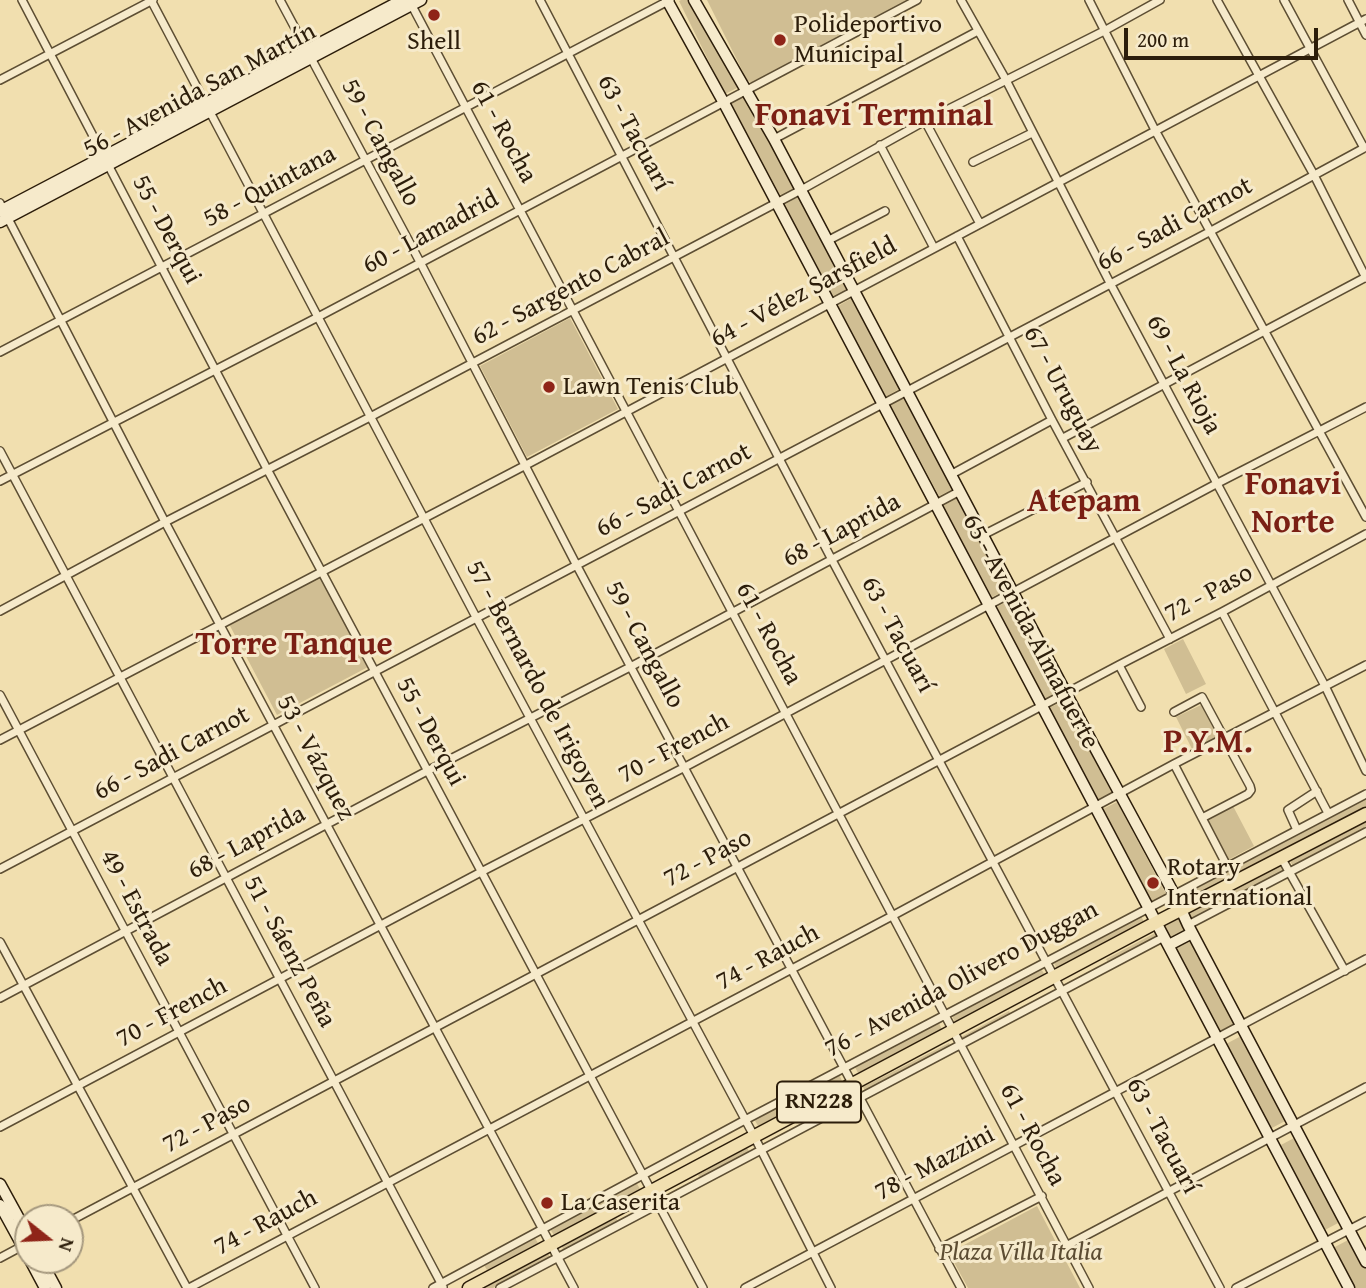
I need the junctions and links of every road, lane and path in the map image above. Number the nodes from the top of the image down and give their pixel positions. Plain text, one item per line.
1 (22, 0) edge
2 (152, 0) edge
3 (280, 0) edge
4 (540, 0) edge
5 (694, 0) edge
6 (917, 0) edge
7 (961, 0) edge
8 (1089, 0) edge
9 (1160, 0) edge
10 (1217, 0) edge
11 (1284, 0) edge
12 (1348, 0) edge
13 (411, 1) edge
14 (668, 1) edge
15 (1363, 20) edge
16 (978, 31) junction
17 (1104, 31) junction
18 (1366, 35) edge
19 (1310, 49) junction
20 (50, 54) junction
21 (309, 54) junction
22 (568, 54) junction
23 (1258, 76) junction
24 (0, 80) edge
25 (1006, 80) junction
26 (746, 90) junction
27 (724, 103) junction
28 (208, 107) junction
29 (466, 108) junction
30 (925, 121) junction
31 (1156, 132) junction
32 (1032, 133) junction
33 (774, 139) junction
34 (880, 145) junction
35 (1365, 147) edge
36 (622, 155) junction
37 (107, 161) junction
38 (364, 161) junction
39 (973, 162) dead end
40 (1314, 175) junction
41 (1059, 183) junction
42 (801, 190) junction
43 (777, 203) junction
44 (520, 209) junction
45 (885, 211) dead end
46 (2, 213) edge
47 (264, 213) junction
48 (979, 222) junction
49 (1211, 231) junction
50 (957, 236) junction
51 (827, 241) junction
52 (934, 248) junction
53 (673, 257) junction
54 (420, 262) junction
55 (162, 267) junction
56 (1366, 277) edge
57 (1110, 283) junction
58 (853, 291) junction
59 (830, 303) junction
60 (573, 310) junction
61 (318, 317) junction
62 (62, 320) junction
63 (1266, 330) junction
64 (1009, 337) junction
65 (0, 352) edge
66 (727, 357) junction
67 (471, 364) junction
68 (214, 369) junction
69 (1164, 384) junction
70 (906, 392) junction
71 (882, 404) junction
72 (1366, 407) edge
73 (626, 411) junction
74 (372, 416) junction
75 (1052, 420) junction
76 (114, 421) junction
77 (1318, 432) junction
78 (1063, 438) junction
79 (0, 451) edge
80 (780, 459) junction
81 (526, 465) junction
82 (267, 469) junction
83 (12, 474) junction
84 (952, 474) junction
85 (0, 481) edge
86 (1087, 482) junction
87 (1216, 484) junction
88 (960, 491) junction
89 (936, 504) junction
90 (678, 511) junction
91 (1366, 517) edge
92 (425, 518) junction
93 (165, 522) junction
94 (1366, 534) edge
95 (984, 536) junction
96 (1116, 538) junction
97 (832, 559) junction
98 (577, 566) junction
99 (322, 570) junction
100 (65, 576) junction
101 (1270, 585) junction
102 (1013, 592) junction
103 (990, 605) junction
104 (0, 611) edge
105 (733, 612) junction
106 (1222, 612) junction
107 (477, 619) junction
108 (220, 624) junction
109 (1170, 639) junction
110 (887, 660) junction
111 (1119, 665) junction
112 (1366, 665) edge
113 (632, 666) junction
114 (374, 670) junction
115 (119, 676) junction
116 (1325, 687) junction
117 (1066, 694) junction
118 (0, 695) edge
119 (1043, 705) junction
120 (1141, 707) dead end
121 (1174, 712) dead end
122 (1275, 713) junction
123 (785, 714) junction
124 (531, 718) junction
125 (273, 724) junction
126 (19, 730) junction
127 (1226, 739) junction
128 (0, 740) edge
129 (939, 760) junction
130 (1174, 764) junction
131 (685, 767) junction
132 (427, 771) junction
133 (1366, 771) edge
134 (172, 777) junction
135 (1317, 791) junction
136 (1119, 793) junction
137 (1366, 794) edge
138 (1096, 807) junction
139 (1328, 813) junction
140 (839, 814) junction
141 (1366, 814) edge
142 (1202, 818) junction
143 (585, 820) junction
144 (327, 825) junction
145 (1297, 830) junction
146 (70, 831) junction
147 (1366, 832) edge
148 (1282, 859) junction
149 (993, 862) junction
150 (738, 866) junction
151 (1227, 866) junction
152 (0, 869) edge
153 (481, 872) junction
154 (1291, 872) junction
155 (225, 878) junction
156 (1174, 894) junction
157 (1149, 907) junction
158 (1181, 910) junction
159 (892, 916) junction
160 (638, 920) junction
161 (1157, 922) junction
162 (380, 926) junction
163 (1190, 929) junction
164 (125, 931) junction
165 (1167, 941) junction
166 (0, 942) edge
167 (1366, 959) edge
168 (1046, 962) junction
169 (792, 969) junction
170 (1345, 971) junction
171 (536, 973) junction
172 (1055, 978) junction
173 (280, 979) junction
174 (23, 986) junction
175 (1061, 991) junction
176 (0, 998) edge
177 (945, 1016) junction
178 (691, 1022) junction
179 (1242, 1025) junction
180 (437, 1027) junction
181 (953, 1031) junction
182 (178, 1033) junction
183 (1217, 1038) junction
184 (960, 1046) junction
185 (845, 1067) junction
186 (590, 1075) junction
187 (335, 1081) junction
188 (853, 1085) junction
189 (78, 1086) junction
190 (1366, 1087) edge
191 (1114, 1092) junction
192 (860, 1097) junction
193 (745, 1120) junction
194 (1295, 1124) junction
195 (0, 1127) edge
196 (490, 1128) junction
197 (235, 1133) junction
198 (754, 1136) junction
199 (1270, 1139) junction
200 (1014, 1146) junction
201 (760, 1149) junction
202 (643, 1175) junction
203 (388, 1181) junction
204 (0, 1184) edge
205 (134, 1187) junction
206 (652, 1191) junction
207 (1168, 1193) junction
208 (1042, 1196) junction
209 (915, 1199) junction
210 (658, 1204) junction
211 (0, 1205) edge
212 (84, 1214) edge
213 (14, 1217) edge
214 (1366, 1221) edge
215 (14, 1227) edge
216 (542, 1230) junction
217 (1349, 1230) junction
218 (287, 1236) junction
219 (1324, 1241) junction
220 (551, 1244) junction
221 (1066, 1246) junction
222 (939, 1250) junction
223 (812, 1253) junction
224 (558, 1256) junction
225 (1366, 1262) edge
226 (442, 1286) edge
227 (188, 1288) edge
228 (315, 1288) edge
229 (433, 1288) edge
230 (469, 1288) edge
231 (500, 1288) edge
232 (574, 1288) edge
233 (703, 1288) edge
234 (745, 1288) edge
235 (831, 1288) edge
236 (961, 1288) edge
237 (1089, 1288) edge
238 (1220, 1288) edge
239 (1236, 1288) edge
240 (1349, 1288) edge

1 - 20 street, 55 - Derqui
2 - 20 street
2 - 28 street, 57 - Bernardo de Irigoyen
3 - 21 street, 59 - Cangallo
4 - 22 street, 63 - Tacuarí
5 - 26 main road, 65 - Avenida Almafuerte
6 - 26 street, 60 - Lamadrid
7 - 16 street, 69 - La Rioja
8 - 17 street
9 - 17 street, 62 - Sargento Cabral
10 - 23 street
11 - 19 street
12 - 15 street
13 - 21 main road, 56 - Avenida San Martín
13 - 29 street, 61 - Rocha
14 - 22 street, 58 - Quintana
14 - 27 main road, 65 - Avenida Almafuerte
15 - 18 street
15 - 19 street, 64 - Vélez Sarsfield
16 - 25 street, 69 - La Rioja
16 - 33 street
17 - 25 street, 62 - Sargento Cabral
17 - 31 street
19 - 23 street, 64 - Vélez Sarsfield
19 - 35 street
20 - 24 street
20 - 37 street, 55 - Derqui
21 - 28 main road, 56 - Avenida San Martín
21 - 38 street, 59 - Cangallo
22 - 29 street, 58 - Quintana
22 - 36 street, 63 - Tacuarí
23 - 31 street, 64 - Vélez Sarsfield
23 - 40 street
25 - 30 street, 62 - Sargento Cabral
25 - 32 street, 69 - La Rioja
26 - 27 street, 60 - Lamadrid
26 - 33 main road, 65 - Avenida Almafuerte
27 - 36 street, 60 - Lamadrid
27 - 43 main road, 65 - Avenida Almafuerte
28 - 37 main road, 56 - Avenida San Martín
28 - 47 street, 57 - Bernardo de Irigoyen
29 - 38 street, 58 - Quintana
29 - 44 street, 61 - Rocha
30 - 34 street, 62 - Sargento Cabral
30 - 48 street
31 - 41 street, 64 - Vélez Sarsfield
31 - 49 street
32 - 39 street
32 - 41 street, 69 - La Rioja
33 - 42 main road, 65 - Avenida Almafuerte
34 - 42 street, 62 - Sargento Cabral
34 - 52 street
35 - 40 street, 66 - Sadi Carnot
36 - 44 street, 60 - Lamadrid
36 - 53 street, 63 - Tacuarí
37 - 46 main road, 56 - Avenida San Martín
37 - 55 street, 55 - Derqui
38 - 47 street, 58 - Quintana
38 - 54 street, 59 - Cangallo
40 - 49 street, 66 - Sadi Carnot
40 - 56 street
41 - 48 street, 64 - Vélez Sarsfield
41 - 57 street, 69 - La Rioja
42 - 43 street, 62 - Sargento Cabral
42 - 51 main road, 65 - Avenida Almafuerte
43 - 53 street, 62 - Sargento Cabral
43 - 59 main road, 65 - Avenida Almafuerte
44 - 54 street, 60 - Lamadrid
44 - 60 street, 61 - Rocha
45 - 51 street
46 - 62 street, 53 - Vázquez
47 - 55 street, 58 - Quintana
47 - 61 street, 57 - Bernardo de Irigoyen
48 - 50 street, 64 - Vélez Sarsfield
49 - 57 street, 66 - Sadi Carnot
49 - 63 street
50 - 52 street, 64 - Vélez Sarsfield
50 - 64 street, 67 - Uruguay
51 - 58 main road, 65 - Avenida Almafuerte
52 - 58 street, 64 - Vélez Sarsfield
53 - 60 street, 62 - Sargento Cabral
53 - 66 street, 63 - Tacuarí
54 - 61 street, 60 - Lamadrid
54 - 67 street, 59 - Cangallo
55 - 62 street, 58 - Quintana
55 - 68 street, 55 - Derqui
56 - 63 street
57 - 64 street, 66 - Sadi Carnot
57 - 69 street, 69 - La Rioja
58 - 59 street, 64 - Vélez Sarsfield
58 - 70 main road, 65 - Avenida Almafuerte
59 - 66 street, 64 - Vélez Sarsfield
59 - 71 main road, 65 - Avenida Almafuerte
60 - 67 street, 62 - Sargento Cabral
60 - 73 street, 61 - Rocha
61 - 68 street, 60 - Lamadrid
61 - 74 street, 57 - Bernardo de Irigoyen
62 - 65 street, 58 - Quintana
62 - 76 street, 53 - Vázquez
63 - 69 street
63 - 77 street
64 - 70 street, 66 - Sadi Carnot
64 - 75 street, 67 - Uruguay
66 - 73 street, 64 - Vélez Sarsfield
66 - 80 street, 63 - Tacuarí
67 - 74 street, 62 - Sargento Cabral
67 - 81 street, 59 - Cangallo
68 - 76 street, 60 - Lamadrid
68 - 82 street, 55 - Derqui
69 - 78 street
69 - 87 street, 69 - La Rioja
70 - 71 street, 66 - Sadi Carnot
70 - 84 main road, 65 - Avenida Almafuerte
71 - 80 street, 66 - Sadi Carnot
71 - 89 main road, 65 - Avenida Almafuerte
72 - 77 street, 70 - French
73 - 81 street, 64 - Vélez Sarsfield
73 - 90 street, 61 - Rocha
74 - 82 street, 62 - Sargento Cabral
74 - 92 street, 57 - Bernardo de Irigoyen
75 - 78 street, 67 - Uruguay
75 - 84 street
76 - 83 street, 60 - Lamadrid
76 - 93 street, 53 - Vázquez
77 - 87 street, 70 - French
77 - 91 street
78 - 86 street, 67 - Uruguay
79 - 83 street, 51 - Sáenz Peña
80 - 90 street, 66 - Sadi Carnot
80 - 97 street, 63 - Tacuarí
81 - 92 street, 64 - Vélez Sarsfield
81 - 98 street, 59 - Cangallo
82 - 93 street, 62 - Sargento Cabral
82 - 99 street, 55 - Derqui
83 - 85 street, 60 - Lamadrid
83 - 100 street, 51 - Sáenz Peña
84 - 88 main road, 65 - Avenida Almafuerte
86 - 95 street
86 - 96 street, 67 - Uruguay
87 - 96 street, 70 - French
87 - 101 street, 69 - La Rioja
88 - 89 street, 68 - Laprida
88 - 95 main road, 65 - Avenida Almafuerte
89 - 97 street, 68 - Laprida
89 - 103 main road, 65 - Avenida Almafuerte
90 - 98 street, 66 - Sadi Carnot
90 - 105 street, 61 - Rocha
92 - 99 street, 64 - Vélez Sarsfield
92 - 107 street, 57 - Bernardo de Irigoyen
93 - 100 street, 62 - Sargento Cabral
93 - 108 street, 53 - Vázquez
94 - 101 street, 72 - Paso
95 - 102 main road, 65 - Avenida Almafuerte
96 - 102 street, 70 - French
96 - 109 street, 67 - Uruguay
97 - 105 street, 68 - Laprida
97 - 110 street, 63 - Tacuarí
98 - 107 street, 66 - Sadi Carnot
98 - 113 street, 59 - Cangallo
99 - 108 street, 64 - Vélez Sarsfield
99 - 114 street, 55 - Derqui
100 - 104 street, 62 - Sargento Cabral
100 - 115 street, 51 - Sáenz Peña
101 - 106 street, 72 - Paso
101 - 116 street, 69 - La Rioja
102 - 103 street, 70 - French
102 - 117 main road, 65 - Avenida Almafuerte
103 - 110 street, 70 - French
103 - 119 main road, 65 - Avenida Almafuerte
105 - 113 street, 68 - Laprida
105 - 123 street, 61 - Rocha
106 - 109 street, 72 - Paso
106 - 122 street
107 - 114 street, 66 - Sadi Carnot
107 - 124 street, 57 - Bernardo de Irigoyen
108 - 115 street, 64 - Vélez Sarsfield
108 - 125 street, 53 - Vázquez
109 - 111 street, 72 - Paso
110 - 123 street, 70 - French
110 - 129 street, 63 - Tacuarí
111 - 117 street, 72 - Paso
111 - 120 street
112 - 116 street, 74 - Rauch
113 - 124 street, 68 - Laprida
113 - 131 street, 59 - Cangallo
114 - 125 street, 66 - Sadi Carnot
114 - 132 street, 55 - Derqui
115 - 126 street, 64 - Vélez Sarsfield
115 - 134 street, 51 - Sáenz Peña
116 - 122 street, 74 - Rauch
116 - 133 street, 69 - La Rioja
117 - 119 street, 72 - Paso
117 - 136 main road, 65 - Avenida Almafuerte
118 - 126 street, 49 - Estrada
119 - 129 street, 72 - Paso
119 - 138 main road, 65 - Avenida Almafuerte
121 - 127 street
122 - 127 street, 74 - Rauch
122 - 135 street
123 - 131 street, 70 - French
123 - 140 street, 61 - Rocha
124 - 132 street, 68 - Laprida
124 - 143 street, 57 - Bernardo de Irigoyen
125 - 134 street, 66 - Sadi Carnot
125 - 144 street, 53 - Vázquez
126 - 128 street, 64 - Vélez Sarsfield
126 - 146 street, 49 - Estrada
127 - 130 street, 74 - Rauch
127 - 142 street
129 - 140 street, 72 - Paso
129 - 149 street, 63 - Tacuarí
130 - 136 street, 74 - Rauch
130 - 142 street
131 - 143 street, 70 - French
131 - 150 street, 59 - Cangallo
132 - 144 street, 68 - Laprida
132 - 153 street, 55 - Derqui
134 - 146 street, 66 - Sadi Carnot
134 - 155 street, 51 - Sáenz Peña
135 - 139 street
135 - 145 street
136 - 138 street, 74 - Rauch
136 - 156 main road, 65 - Avenida Almafuerte
137 - 139 street, 76 - Avenida Olivero Duggan
138 - 149 street, 74 - Rauch
138 - 157 main road, 65 - Avenida Almafuerte
139 - 145 street, 76 - Avenida Olivero Duggan
140 - 150 street, 72 - Paso
140 - 159 street, 61 - Rocha
141 - 148 highway, 76 - Avenida Olivero Duggan / RN228
142 - 151 street
143 - 153 street, 70 - French
143 - 160 street, 57 - Bernardo de Irigoyen
144 - 155 street, 68 - Laprida
144 - 162 street, 53 - Vázquez
145 - 151 street, 76 - Avenida Olivero Duggan
146 - 152 street, 66 - Sadi Carnot
146 - 164 street, 49 - Estrada
147 - 154 street
148 - 154 street
148 - 158 highway, 76 - Avenida Olivero Duggan / RN228
149 - 159 street, 74 - Rauch
149 - 168 street, 63 - Tacuarí
150 - 160 street, 72 - Paso
150 - 169 street, 59 - Cangallo
151 - 156 street, 76 - Avenida Olivero Duggan
153 - 162 street, 70 - French
153 - 171 street, 55 - Derqui
154 - 163 street
154 - 170 street
155 - 164 street, 68 - Laprida
155 - 173 street, 51 - Sáenz Peña
156 - 157 street, 76 - Avenida Olivero Duggan
156 - 158 main road, 65 - Avenida Almafuerte
157 - 161 main road, 65 - Avenida Almafuerte
157 - 168 street, 76 - Avenida Olivero Duggan
158 - 161 highway, 76 - Avenida Olivero Duggan / RN228
158 - 163 main road, 65 - Avenida Almafuerte
159 - 169 street, 74 - Rauch
159 - 177 street, 61 - Rocha
160 - 171 street, 72 - Paso
160 - 178 street, 57 - Bernardo de Irigoyen
161 - 165 main road, 65 - Avenida Almafuerte
161 - 172 highway, 76 - Avenida Olivero Duggan / RN228
162 - 173 street, 70 - French
162 - 180 street, 53 - Vázquez
163 - 165 main road
163 - 179 main road, 65 - Avenida Almafuerte
164 - 174 street, 68 - Laprida
164 - 182 street, 49 - Estrada
165 - 175 street
165 - 183 main road, 65 - Avenida Almafuerte
166 - 174 street
167 - 170 street, 78 - Mazzini
168 - 172 street, 63 - Tacuarí
168 - 177 street, 76 - Avenida Olivero Duggan
169 - 178 street, 74 - Rauch
169 - 185 street, 59 - Cangallo
170 - 179 street, 78 - Mazzini
171 - 180 street, 72 - Paso
171 - 186 street, 55 - Derqui
172 - 175 street, 63 - Tacuarí
172 - 181 highway, 76 - Avenida Olivero Duggan / RN228
173 - 182 street, 70 - French
173 - 187 street, 51 - Sáenz Peña
174 - 176 street, 68 - Laprida
174 - 189 street
175 - 184 street
175 - 191 street, 63 - Tacuarí
177 - 181 street, 61 - Rocha
177 - 185 street, 76 - Avenida Olivero Duggan
178 - 186 street, 74 - Rauch
178 - 193 street, 57 - Bernardo de Irigoyen
179 - 183 street, 78 - Mazzini
179 - 194 main road, 65 - Avenida Almafuerte
180 - 187 street, 72 - Paso
180 - 196 street, 53 - Vázquez
181 - 184 street, 61 - Rocha
181 - 188 highway, 76 - Avenida Olivero Duggan / RN228
182 - 189 street, 70 - French
182 - 197 street, 49 - Estrada
183 - 191 street, 78 - Mazzini
183 - 199 main road, 65 - Avenida Almafuerte
184 - 192 street
184 - 200 street, 61 - Rocha
185 - 188 street, 59 - Cangallo
185 - 193 street, 76 - Avenida Olivero Duggan
186 - 196 street, 74 - Rauch
186 - 202 street, 55 - Derqui
187 - 197 street, 72 - Paso
187 - 203 street, 51 - Sáenz Peña
188 - 192 street, 59 - Cangallo
188 - 198 highway, 76 - Avenida Olivero Duggan / RN228
189 - 195 street, 70 - French
189 - 205 street
190 - 194 street
191 - 200 street, 78 - Mazzini
191 - 207 street, 63 - Tacuarí
192 - 201 street
192 - 209 street, 59 - Cangallo
193 - 198 street, 57 - Bernardo de Irigoyen
193 - 202 street, 76 - Avenida Olivero Duggan
194 - 199 street
194 - 217 main road, 65 - Avenida Almafuerte
196 - 203 street, 74 - Rauch
196 - 216 street, 53 - Vázquez
197 - 205 street, 72 - Paso
197 - 218 street, 49 - Estrada
198 - 201 street, 57 - Bernardo de Irigoyen
198 - 206 highway, 76 - Avenida Olivero Duggan / RN228
199 - 207 street
199 - 219 main road, 65 - Avenida Almafuerte
200 - 208 street, 61 - Rocha
200 - 209 street, 78 - Mazzini
201 - 210 street
201 - 223 street, 57 - Bernardo de Irigoyen
202 - 206 street, 55 - Derqui
202 - 216 street, 76 - Avenida Olivero Duggan
203 - 218 street, 74 - Rauch
203 - 226 street, 51 - Sáenz Peña
204 - 213 main road
205 - 212 street, 72 - Paso
205 - 227 street
206 - 210 street, 55 - Derqui
206 - 220 highway, 76 - Avenida Olivero Duggan / RN228
207 - 221 street
207 - 238 street, 63 - Tacuarí
208 - 221 street, 61 - Rocha
208 - 222 street
209 - 222 street, 59 - Cangallo
209 - 223 street, 78 - Mazzini
210 - 224 street
210 - 233 street, 55 - Derqui
211 - 215 main road
214 - 217 street
216 - 220 street, 53 - Vázquez
216 - 226 street, 76 - Avenida Olivero Duggan
217 - 219 street
217 - 225 main road, 65 - Avenida Almafuerte
218 - 227 street, 74 - Rauch
218 - 228 street, 49 - Estrada
219 - 239 street
219 - 240 main road, 65 - Avenida Almafuerte
220 - 224 street, 53 - Vázquez
220 - 230 highway, 76 - Avenida Olivero Duggan / RN228
221 - 237 street, 61 - Rocha
222 - 236 street, 59 - Cangallo
223 - 234 street, 78 - Mazzini
223 - 235 street, 57 - Bernardo de Irigoyen
224 - 231 street
224 - 232 street, 53 - Vázquez
226 - 229 street, 76 - Avenida Olivero Duggan

